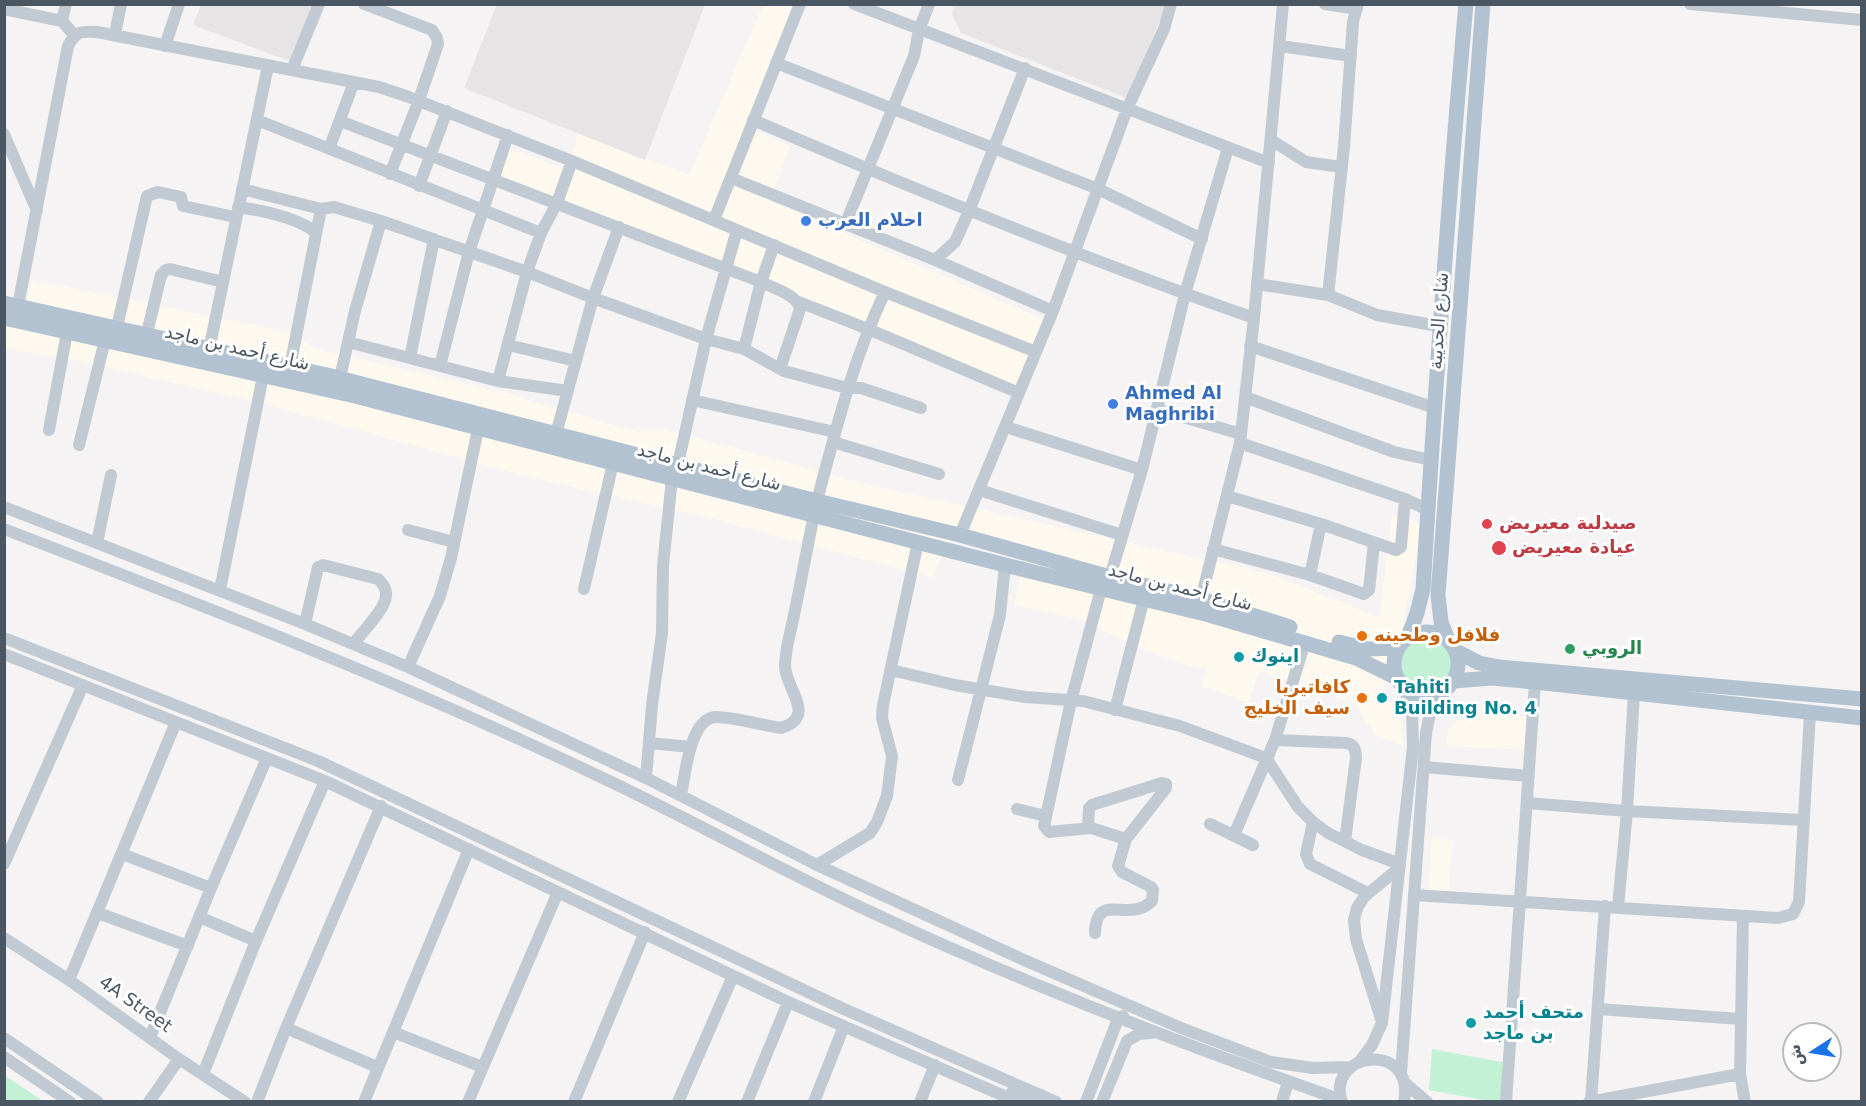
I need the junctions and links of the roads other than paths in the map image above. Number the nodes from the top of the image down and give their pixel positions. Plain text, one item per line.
1 (66, 4) edge
2 (121, 4) edge
3 (179, 4) edge
4 (319, 4) edge
5 (364, 4) edge
6 (800, 4) edge
7 (854, 4) edge
8 (929, 4) edge
9 (1172, 4) edge
10 (1283, 4) edge
11 (1324, 4) edge
12 (1466, 4) edge
13 (1690, 4) edge
14 (1357, 7) edge
15 (1484, 7) edge
16 (4, 9) edge
17 (1862, 20) edge
18 (62, 21) junction
19 (919, 30) junction
20 (115, 34) junction
21 (75, 36) junction
22 (165, 46) junction
23 (1280, 46) junction
24 (1351, 56) junction
25 (776, 63) junction
26 (268, 66) junction
27 (1025, 68) junction
28 (292, 70) junction
29 (354, 82) junction
30 (419, 100) junction
31 (1127, 109) junction
32 (892, 110) junction
33 (447, 111) junction
34 (257, 120) junction
35 (753, 120) junction
36 (340, 121) junction
37 (4, 134) edge
38 (508, 135) junction
39 (1271, 140) junction
40 (401, 144) junction
41 (1228, 148) junction
42 (329, 149) junction
43 (994, 149) junction
44 (430, 155) junction
45 (572, 160) junction
46 (1269, 163) junction
47 (1341, 167) junction
48 (868, 170) junction
49 (390, 174) junction
50 (494, 178) junction
51 (731, 178) junction
52 (419, 186) junction
53 (242, 189) junction
54 (1098, 189) junction
55 (557, 203) junction
56 (321, 209) junction
57 (482, 211) junction
58 (969, 211) junction
59 (38, 212) junction
60 (237, 212) junction
61 (714, 220) junction
62 (381, 221) junction
63 (845, 225) junction
64 (619, 227) junction
65 (737, 230) junction
66 (316, 233) junction
67 (542, 233) junction
68 (434, 239) junction
69 (1202, 239) junction
70 (774, 245) junction
71 (470, 252) junction
72 (1074, 253) junction
73 (935, 261) junction
74 (724, 269) junction
75 (527, 272) junction
76 (223, 282) junction
77 (761, 282) junction
78 (1257, 284) junction
79 (885, 292) junction
80 (1185, 294) junction
81 (1328, 295) junction
82 (593, 298) junction
83 (799, 302) junction
84 (11, 304) edge
85 (1053, 311) junction
86 (4, 318) edge
87 (1254, 318) junction
88 (1438, 326) junction
89 (117, 327) junction
90 (868, 329) junction
91 (67, 332) junction
92 (147, 333) junction
93 (706, 339) junction
94 (105, 340) junction
95 (348, 342) junction
96 (508, 345) junction
97 (1250, 346) junction
98 (744, 349) junction
99 (209, 350) junction
100 (1036, 352) junction
101 (410, 358) junction
102 (576, 361) junction
103 (440, 366) junction
104 (290, 367) junction
105 (780, 369) junction
106 (263, 376) junction
107 (340, 378) junction
108 (498, 381) junction
109 (847, 388) junction
110 (568, 391) junction
111 (1019, 393) junction
112 (1245, 397) junction
113 (692, 400) junction
114 (921, 408) dead end
115 (1435, 408) junction
116 (1156, 409) junction
117 (1006, 427) junction
118 (478, 429) junction
119 (49, 430) dead end
120 (556, 434) junction
121 (834, 437) junction
122 (1240, 439) junction
123 (80, 445) dead end
124 (1431, 460) junction
125 (614, 463) junction
126 (678, 464) junction
127 (1142, 470) junction
128 (939, 474) dead end
129 (111, 475) dead end
130 (672, 479) junction
131 (979, 490) junction
132 (1227, 496) junction
133 (1405, 499) junction
134 (4, 507) edge
135 (815, 508) junction
136 (1428, 510) junction
137 (1321, 524) junction
138 (4, 529) edge
139 (408, 530) dead end
140 (960, 535) junction
141 (1122, 535) junction
142 (454, 542) junction
143 (918, 542) junction
144 (97, 543) junction
145 (1374, 543) junction
146 (1213, 549) junction
147 (1005, 565) junction
148 (1310, 575) junction
149 (1106, 583) junction
150 (584, 589) dead end
151 (220, 590) junction
152 (1144, 599) junction
153 (1201, 599) junction
154 (305, 624) junction
155 (4, 638) edge
156 (1305, 642) junction
157 (1403, 642) junction
158 (353, 644) junction
159 (1452, 646) junction
160 (4, 654) edge
161 (408, 667) junction
162 (891, 670) junction
163 (1454, 681) junction
164 (1535, 682) junction
165 (1401, 683) junction
166 (83, 685) junction
167 (980, 689) junction
168 (1634, 693) junction
169 (1439, 694) junction
170 (1862, 699) edge
171 (1071, 701) junction
172 (1115, 710) junction
173 (1810, 713) junction
174 (1862, 718) edge
175 (176, 722) junction
176 (1275, 740) junction
177 (649, 743) junction
178 (691, 747) junction
179 (267, 758) junction
180 (1266, 758) junction
181 (1424, 767) junction
182 (1529, 776) junction
183 (646, 778) junction
184 (958, 780) dead end
185 (325, 781) junction
186 (681, 795) junction
187 (1527, 803) junction
188 (381, 806) junction
189 (1017, 809) dead end
190 (1627, 811) junction
191 (1046, 816) junction
192 (1803, 820) junction
193 (1313, 822) junction
194 (1210, 824) dead end
195 (1088, 828) junction
196 (1234, 835) junction
197 (1126, 839) junction
198 (1345, 841) junction
199 (1253, 845) dead end
200 (469, 849) junction
201 (122, 854) junction
202 (4, 864) edge
203 (817, 865) junction
204 (1399, 866) junction
205 (211, 888) junction
206 (558, 892) junction
207 (1368, 892) junction
208 (1414, 895) junction
209 (1519, 902) junction
210 (1612, 907) junction
211 (98, 913) junction
212 (1743, 916) junction
213 (199, 917) junction
214 (645, 932) junction
215 (1095, 933) dead end
216 (4, 938) edge
217 (256, 941) junction
218 (188, 946) junction
219 (733, 976) junction
220 (69, 981) junction
221 (788, 1002) junction
222 (1598, 1009) junction
223 (1118, 1019) junction
224 (1741, 1019) junction
225 (1382, 1023) junction
226 (844, 1026) junction
227 (286, 1028) junction
228 (1181, 1028) junction
229 (393, 1032) junction
230 (1154, 1033) junction
231 (150, 1037) junction
232 (4, 1038) edge
233 (4, 1057) edge
234 (179, 1059) junction
235 (1101, 1064) junction
236 (1355, 1064) junction
237 (935, 1065) junction
238 (377, 1067) junction
239 (482, 1067) junction
240 (203, 1074) junction
241 (1740, 1074) junction
242 (1403, 1078) junction
243 (1288, 1082) junction
244 (993, 1090) junction
245 (1041, 1095) junction
246 (1614, 1100) edge
247 (70, 1101) edge
248 (98, 1101) edge
249 (149, 1101) edge
250 (245, 1101) edge
251 (257, 1101) edge
252 (364, 1101) edge
253 (468, 1101) edge
254 (574, 1101) edge
255 (678, 1101) edge
256 (747, 1101) edge
257 (814, 1101) edge
258 (920, 1101) edge
259 (1018, 1101) edge
260 (1056, 1101) edge
261 (1086, 1101) edge
262 (1101, 1101) edge
263 (1282, 1101) edge
264 (1337, 1101) edge
265 (1342, 1101) edge
266 (1404, 1101) edge
267 (1427, 1101) edge
268 (1506, 1101) edge
269 (1590, 1101) edge
270 (1745, 1101) edge

1 - 18 street
2 - 20 street
3 - 22 street
4 - 28 street
5 - 30 street
6 - 25 street
7 - 19 street
8 - 19 street
9 - 31 street
10 - 23 street
11 - 14 street
12 - 88 main road, شارع الحديبة
13 - 17 street
14 - 24 street
15 - 159 main road, شارع الحديبة
16 - 18 street
18 - 21 street
19 - 27 street
19 - 32 street
20 - 21 street
20 - 22 street
21 - 59 street
22 - 26 street
23 - 24 street
23 - 39 street
24 - 47 street
25 - 32 street
25 - 35 street
26 - 28 street
26 - 34 street
27 - 31 street
27 - 43 street
28 - 29 street
29 - 30 street
29 - 36 street
30 - 33 street
30 - 40 street
31 - 41 street
31 - 54 street
32 - 43 street
32 - 48 street
33 - 38 street
33 - 44 street
34 - 42 street
34 - 53 street
35 - 48 street
35 - 51 street
36 - 40 street
36 - 42 street
37 - 59 street
38 - 45 street
38 - 50 street
39 - 46 street
39 - 47 street
40 - 44 street
40 - 49 street
41 - 46 street
41 - 69 street
42 - 49 street
43 - 54 street
43 - 58 street
44 - 50 street
44 - 52 street
45 - 55 street
45 - 61 street
46 - 78 street
47 - 81 street
48 - 58 street
48 - 63 street
49 - 52 street
50 - 55 street
50 - 57 street
51 - 61 street
51 - 63 street
52 - 57 street
53 - 56 street
53 - 60 street
54 - 69 street
54 - 72 street
55 - 64 street
55 - 67 street
56 - 62 street
56 - 66 street
57 - 67 street
57 - 71 street
58 - 72 street
58 - 73 street
59 - 84 street
60 - 66 street
60 - 76 street
60 - 89 street
61 - 65 street
62 - 68 street
62 - 95 street
63 - 73 street
64 - 74 street
64 - 82 street
65 - 70 street
65 - 74 street
66 - 104 street
67 - 75 street
68 - 71 street
68 - 101 street
69 - 80 street
70 - 77 street
70 - 79 street
71 - 75 street
71 - 103 street
72 - 80 street
72 - 85 street
73 - 85 street
74 - 77 street
74 - 93 street
75 - 82 street
75 - 96 street
76 - 92 street
76 - 99 street
77 - 83 street
77 - 98 street
78 - 81 street
78 - 87 street
79 - 90 street
79 - 100 street
80 - 87 street
80 - 116 street
81 - 88 street
82 - 93 street
82 - 102 street
83 - 90 street
83 - 105 street
84 - 89 main road, شارع أحمد بن ماجد
85 - 100 street
86 - 91 main road, شارع أحمد بن ماجد
87 - 97 street
88 - 115 main road, شارع الحديبة
89 - 92 main road, شارع أحمد بن ماجد
90 - 109 street
90 - 111 street
91 - 94 main road, شارع أحمد بن ماجد
91 - 119 street
92 - 99 main road, شارع أحمد بن ماجد
93 - 98 street
93 - 113 street
94 - 106 main road, شارع أحمد بن ماجد
94 - 123 street
95 - 101 street
95 - 107 street
96 - 102 street
96 - 108 street
97 - 112 street
97 - 115 street
98 - 105 street
99 - 104 main road, شارع أحمد بن ماجد
100 - 111 street
101 - 103 street
102 - 110 street
103 - 108 street
104 - 107 main road, شارع أحمد بن ماجد
105 - 109 street
106 - 118 main road, شارع أحمد بن ماجد
106 - 151 street
107 - 120 main road, شارع أحمد بن ماجد
108 - 110 street
109 - 114 street
109 - 121 street
110 - 120 street
111 - 117 street
112 - 122 street
112 - 124 street
113 - 121 street
113 - 126 street
115 - 124 main road, شارع الحديبة
116 - 122 street
116 - 127 street
117 - 127 street
117 - 131 street
118 - 125 main road, شارع أحمد بن ماجد
118 - 142 street
120 - 126 main road, شارع أحمد بن ماجد
121 - 128 street
121 - 135 street
122 - 132 street
122 - 133 street
124 - 136 main road, شارع الحديبة
125 - 130 main road, شارع أحمد بن ماجد
125 - 150 street
126 - 135 main road, شارع أحمد بن ماجد
127 - 141 street
129 - 144 street
130 - 135 main road, شارع أحمد بن ماجد
130 - 177 street
131 - 140 street
131 - 141 street
132 - 137 street
132 - 146 street
133 - 136 street
133 - 145 street
134 - 144 street
135 - 140 main road, شارع أحمد بن ماجد
135 - 143 main road, شارع أحمد بن ماجد
135 - 178 street
136 - 157 main road, شارع الحديبة
137 - 145 street
137 - 148 street
138 - 223 street
139 - 142 street
140 - 149 main road, شارع أحمد بن ماجد
141 - 149 street
142 - 161 street
143 - 147 main road, شارع أحمد بن ماجد
143 - 162 street
144 - 151 street
145 - 148 street
146 - 148 street
146 - 153 street
147 - 149 main road, شارع أحمد بن ماجد
147 - 167 street
149 - 152 main road, شارع أحمد بن ماجد
149 - 153 main road, شارع أحمد بن ماجد
149 - 171 street
151 - 154 street
152 - 156 main road, شارع أحمد بن ماجد
152 - 172 street
153 - 157 main road, شارع أحمد بن ماجد
154 - 158 street
154 - 158 street
155 - 245 street
156 - 165 main road, شارع أحمد بن ماجد
156 - 176 street
157 - 159 main road
157 - 165 main road
158 - 161 street
159 - 163 main road
159 - 170 main road
160 - 166 street
161 - 183 street
162 - 167 street
162 - 203 street
163 - 164 main road
163 - 169 main road
164 - 168 main road
164 - 182 street
165 - 169 main road
165 - 204 street
166 - 175 street
166 - 202 street
167 - 171 street
167 - 184 street
168 - 173 main road
168 - 190 street
169 - 181 street
171 - 172 street
171 - 191 street
172 - 180 street
173 - 174 main road
173 - 192 street
175 - 179 street
175 - 201 street
176 - 180 street
176 - 198 street
177 - 178 street
177 - 183 street
178 - 186 street
179 - 185 street
179 - 205 street
180 - 193 street
180 - 196 street
181 - 182 street
181 - 208 street
182 - 187 street
183 - 186 street
185 - 188 street
185 - 217 street
186 - 203 street
187 - 190 street
187 - 209 street
188 - 200 street
188 - 227 street
189 - 191 street
190 - 192 street
190 - 210 street
191 - 195 street
192 - 212 street
193 - 198 street
193 - 207 street
194 - 196 street
195 - 197 street
195 - 197 street
196 - 199 street
197 - 215 street
198 - 204 street
200 - 206 street
200 - 229 street
201 - 205 street
201 - 211 street
203 - 228 street
204 - 207 street
204 - 225 street
205 - 213 street
206 - 214 street
206 - 239 street
207 - 225 street
208 - 209 street
208 - 242 street
209 - 210 street
209 - 268 street
210 - 212 street
210 - 222 street
211 - 218 street
211 - 220 street
212 - 224 street
213 - 217 street
213 - 218 street
214 - 219 street
214 - 254 street
216 - 220 street, 4A Street
217 - 240 street
218 - 231 street
219 - 221 street
219 - 255 street
220 - 231 street, 4A Street
221 - 226 street
221 - 256 street
222 - 224 street
222 - 269 street
223 - 228 street
223 - 230 street
223 - 235 street
224 - 241 street
225 - 236 street
226 - 237 street
226 - 257 street
227 - 238 street
227 - 251 street
228 - 236 street
229 - 238 street
229 - 239 street
230 - 243 street
230 - 262 street
231 - 234 street, 4A Street
232 - 248 street
233 - 247 street
234 - 240 street, 4A Street
234 - 249 street
235 - 261 street
235 - 262 street
236 - 242 street
236 - 265 street
237 - 244 street
237 - 258 street
238 - 252 street
239 - 253 street
240 - 250 street, 4A Street
241 - 246 street
241 - 270 street
242 - 266 street
242 - 267 street
243 - 263 street
243 - 264 street
244 - 245 street
244 - 259 street
245 - 260 street
246 - 269 street

